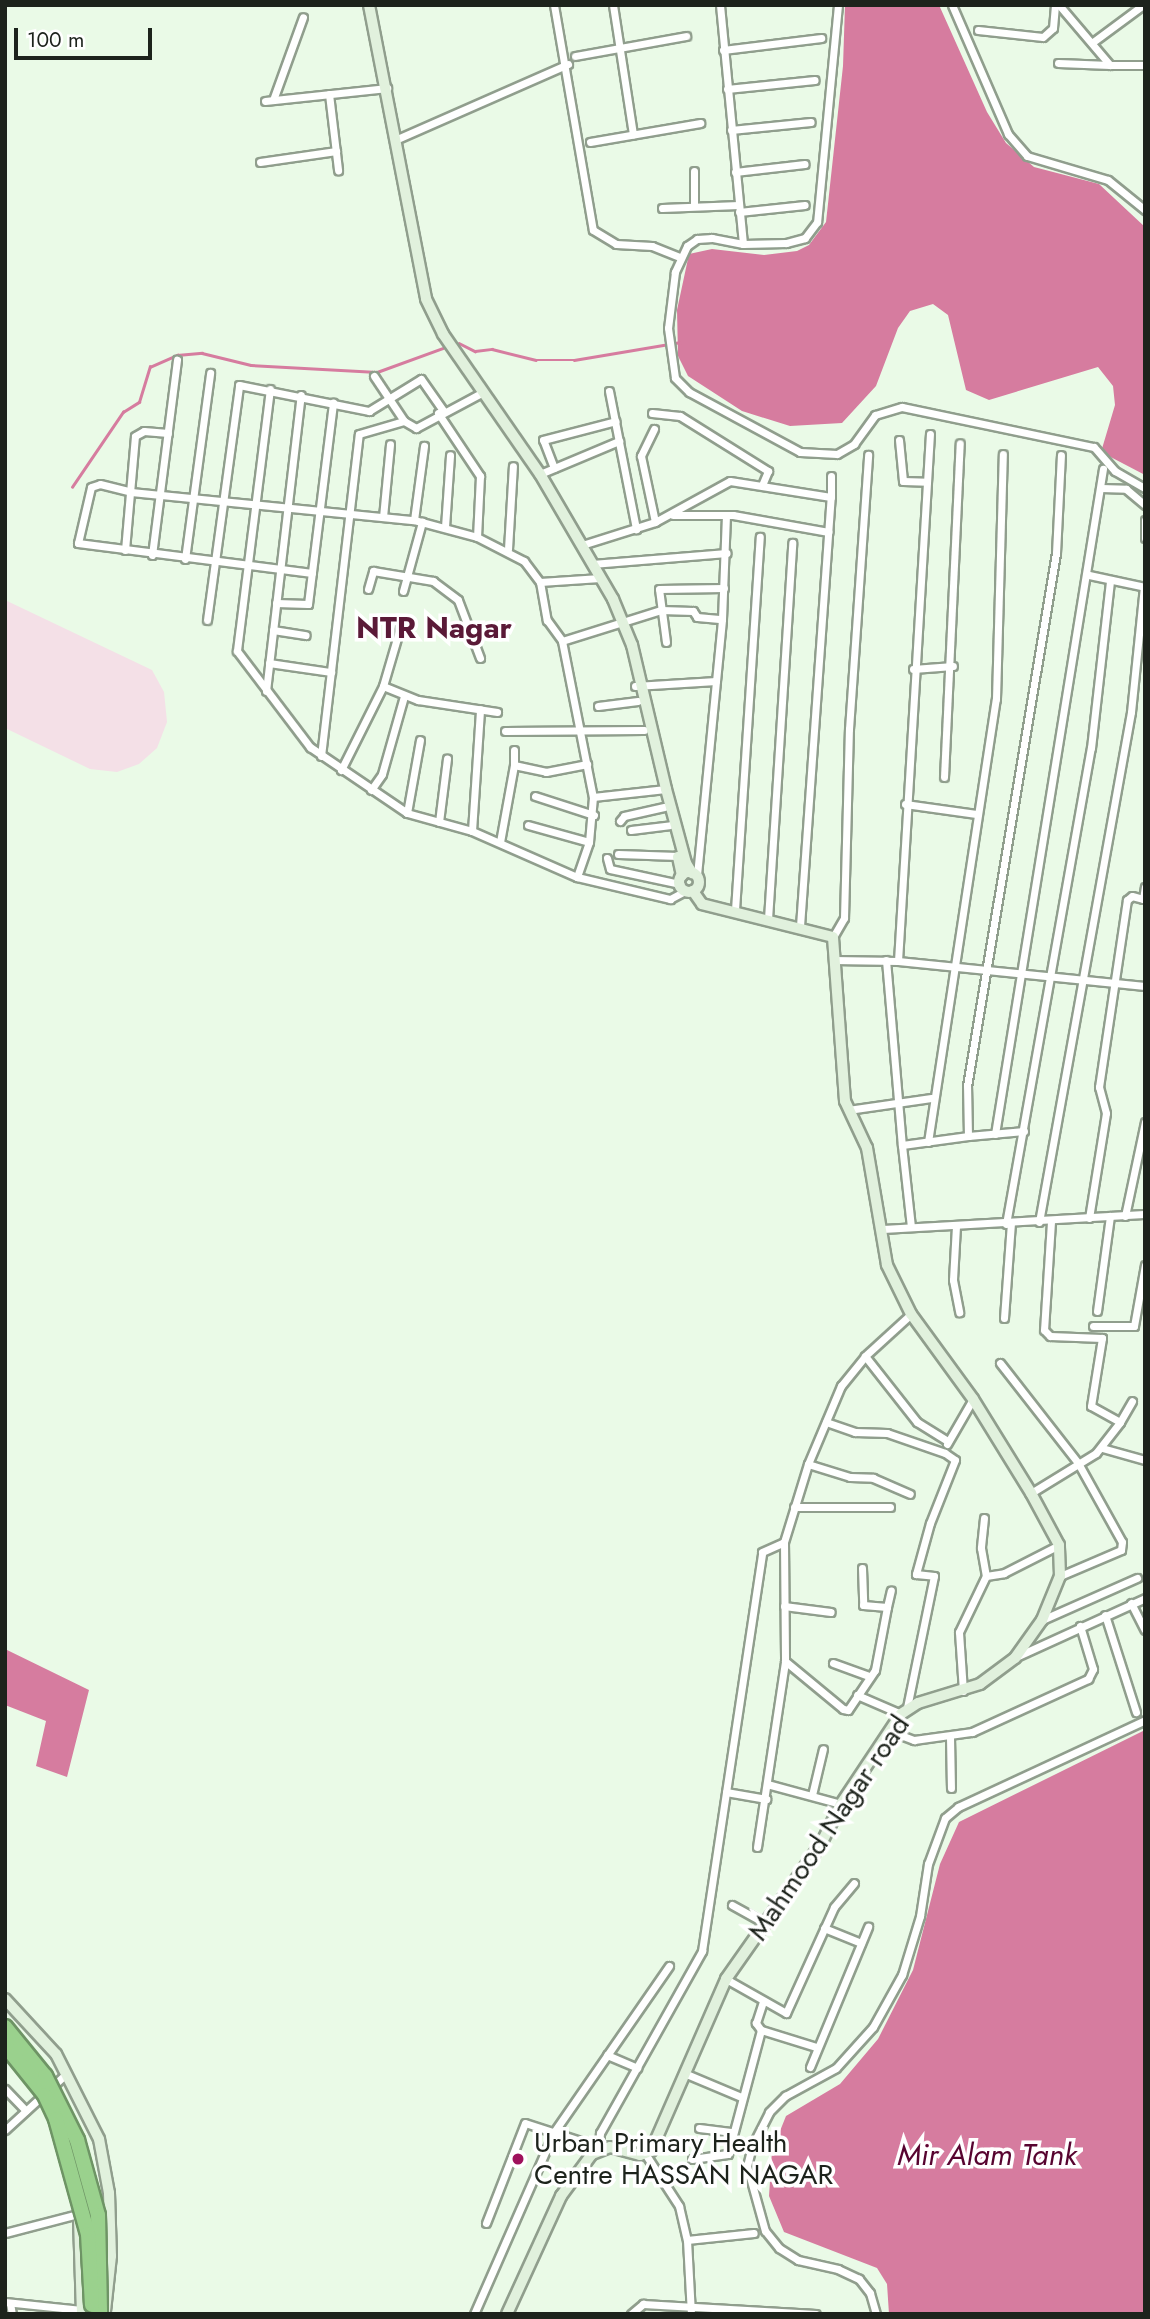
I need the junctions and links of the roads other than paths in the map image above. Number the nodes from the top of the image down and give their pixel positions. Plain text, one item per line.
1 (369, 5) edge
2 (554, 5) edge
3 (613, 5) edge
4 (720, 5) edge
5 (838, 5) edge
6 (952, 5) edge
7 (1057, 5) edge
8 (1143, 5) edge
9 (303, 17) dead end
10 (978, 30) dead end
11 (686, 36) dead end
12 (821, 38) dead end
13 (1093, 42) junction
14 (619, 48) junction
15 (723, 50) junction
16 (575, 56) dead end
17 (1058, 63) dead end
18 (568, 64) junction
19 (1110, 65) junction
20 (1145, 65) edge
21 (815, 80) dead end
22 (388, 88) junction
23 (727, 89) junction
24 (329, 94) junction
25 (811, 122) dead end
26 (700, 123) dead end
27 (731, 130) junction
28 (633, 134) junction
29 (395, 141) junction
30 (590, 142) dead end
31 (336, 151) junction
32 (260, 162) dead end
33 (805, 164) dead end
34 (338, 170) dead end
35 (694, 171) dead end
36 (735, 172) junction
37 (805, 205) dead end
38 (694, 206) junction
39 (662, 208) dead end
40 (739, 209) junction
41 (1145, 210) edge
42 (743, 244) junction
43 (679, 257) junction
44 (177, 360) dead end
45 (210, 373) dead end
46 (374, 376) dead end
47 (270, 390) junction
48 (609, 391) dead end
49 (482, 392) junction
50 (301, 395) junction
51 (387, 398) junction
52 (333, 403) junction
53 (441, 412) junction
54 (652, 413) dead end
55 (404, 421) junction
56 (616, 421) junction
57 (654, 429) dead end
58 (168, 433) junction
59 (930, 434) dead end
60 (899, 440) dead end
61 (619, 441) junction
62 (960, 443) dead end
63 (390, 444) dead end
64 (424, 446) dead end
65 (1003, 454) dead end
66 (450, 455) dead end
67 (868, 455) dead end
68 (1060, 455) dead end
69 (513, 466) dead end
70 (554, 468) junction
71 (1103, 469) dead end
72 (540, 474) junction
73 (831, 476) dead end
74 (927, 482) junction
75 (762, 485) junction
76 (1101, 488) junction
77 (1145, 488) edge
78 (131, 492) junction
79 (160, 493) junction
80 (194, 497) junction
81 (831, 497) junction
82 (224, 500) junction
83 (256, 504) junction
84 (1145, 505) edge
85 (287, 507) junction
86 (320, 510) junction
87 (350, 514) junction
88 (670, 514) junction
89 (726, 515) junction
90 (383, 517) junction
91 (1145, 520) edge
92 (418, 521) junction
93 (655, 522) junction
94 (445, 527) junction
95 (636, 529) junction
96 (828, 532) junction
97 (477, 537) junction
98 (760, 537) dead end
99 (1145, 538) edge
100 (792, 543) dead end
101 (582, 545) junction
102 (509, 549) junction
103 (125, 551) junction
104 (727, 554) junction
105 (152, 555) junction
106 (185, 559) junction
107 (215, 562) junction
108 (592, 564) junction
109 (247, 566) junction
110 (279, 570) junction
111 (312, 573) junction
112 (408, 575) junction
113 (1089, 575) junction
114 (600, 578) junction
115 (1110, 580) junction
116 (540, 582) junction
117 (1144, 587) edge
118 (724, 588) junction
119 (368, 589) dead end
120 (403, 591) dead end
121 (276, 603) junction
122 (661, 610) junction
123 (722, 618) junction
124 (207, 620) dead end
125 (620, 622) junction
126 (400, 628) dead end
127 (273, 630) junction
128 (306, 635) dead end
129 (1142, 635) edge
130 (562, 641) junction
131 (666, 642) dead end
132 (480, 659) dead end
133 (269, 663) junction
134 (953, 666) junction
135 (913, 669) junction
136 (331, 672) junction
137 (716, 681) junction
138 (383, 686) junction
139 (638, 686) junction
140 (266, 692) junction
141 (404, 696) junction
142 (638, 701) junction
143 (598, 706) dead end
144 (480, 709) junction
145 (497, 712) dead end
146 (644, 730) junction
147 (505, 731) dead end
148 (580, 731) junction
149 (420, 740) dead end
150 (514, 750) dead end
151 (321, 756) junction
152 (447, 759) dead end
153 (587, 764) junction
154 (514, 765) junction
155 (341, 770) junction
156 (944, 777) dead end
157 (371, 790) junction
158 (662, 790) junction
159 (535, 796) dead end
160 (593, 797) junction
161 (905, 804) junction
162 (664, 807) junction
163 (407, 813) junction
164 (976, 814) junction
165 (594, 816) junction
166 (439, 821) junction
167 (621, 821) dead end
168 (528, 825) dead end
169 (669, 825) junction
170 (631, 830) dead end
171 (472, 831) junction
172 (500, 842) junction
173 (589, 842) junction
174 (618, 854) dead end
175 (678, 856) junction
176 (607, 858) dead end
177 (578, 877) junction
178 (688, 882) junction
179 (1145, 887) edge
180 (1144, 899) edge
181 (735, 910) junction
182 (768, 919) junction
183 (800, 926) junction
184 (833, 937) junction
185 (833, 960) junction
186 (886, 960) junction
187 (898, 961) junction
188 (951, 969) junction
189 (988, 971) junction
190 (1019, 973) junction
191 (1051, 976) junction
192 (1085, 978) junction
193 (1116, 985) junction
194 (1145, 986) edge
195 (931, 1098) junction
196 (897, 1102) junction
197 (848, 1110) junction
198 (1145, 1122) edge
199 (1024, 1131) junction
200 (995, 1134) junction
201 (968, 1136) junction
202 (928, 1142) junction
203 (902, 1145) junction
204 (1145, 1214) edge
205 (1110, 1216) junction
206 (1125, 1216) junction
207 (1089, 1218) junction
208 (1051, 1221) junction
209 (1039, 1222) junction
210 (1009, 1223) junction
211 (956, 1226) junction
212 (912, 1227) junction
213 (882, 1229) junction
214 (1145, 1265) edge
215 (1097, 1311) dead end
216 (959, 1312) dead end
217 (911, 1314) junction
218 (1004, 1318) dead end
219 (1093, 1326) dead end
220 (865, 1356) junction
221 (1000, 1363) dead end
222 (973, 1399) junction
223 (1132, 1401) dead end
224 (826, 1422) junction
225 (1120, 1422) junction
226 (948, 1441) junction
227 (1102, 1448) junction
228 (945, 1452) junction
229 (1145, 1460) edge
230 (808, 1464) junction
231 (1078, 1464) junction
232 (1031, 1493) junction
233 (910, 1494) dead end
234 (794, 1507) junction
235 (890, 1507) dead end
236 (984, 1518) dead end
237 (784, 1542) junction
238 (1059, 1545) junction
239 (862, 1568) dead end
240 (986, 1576) junction
241 (1060, 1576) junction
242 (1137, 1578) dead end
243 (891, 1590) dead end
244 (1145, 1598) edge
245 (1131, 1603) junction
246 (784, 1606) junction
247 (887, 1607) junction
248 (831, 1612) dead end
249 (1105, 1615) junction
250 (1042, 1620) junction
251 (1080, 1626) junction
252 (1145, 1630) edge
253 (1015, 1658) junction
254 (785, 1661) junction
255 (833, 1663) dead end
256 (868, 1676) junction
257 (962, 1691) junction
258 (857, 1695) junction
259 (904, 1711) junction
260 (1136, 1712) dead end
261 (1145, 1720) edge
262 (890, 1731) junction
263 (950, 1737) junction
264 (823, 1749) dead end
265 (767, 1784) junction
266 (951, 1788) dead end
267 (726, 1792) junction
268 (812, 1795) junction
269 (766, 1799) junction
270 (841, 1804) junction
271 (757, 1847) dead end
272 (854, 1883) dead end
273 (732, 1905) dead end
274 (766, 1924) junction
275 (868, 1927) dead end
276 (824, 1928) junction
277 (861, 1943) junction
278 (669, 1966) dead end
279 (726, 1979) junction
280 (5, 1999) edge
281 (763, 2002) junction
282 (5, 2027) edge
283 (761, 2030) junction
284 (5, 2045) edge
285 (816, 2047) junction
286 (607, 2055) junction
287 (5, 2058) edge
288 (810, 2067) dead end
289 (637, 2068) junction
290 (682, 2073) junction
291 (66, 2074) junction
292 (5, 2089) edge
293 (741, 2097) junction
294 (39, 2098) junction
295 (26, 2111) junction
296 (699, 2128) dead end
297 (5, 2130) edge
298 (554, 2132) junction
299 (733, 2132) junction
300 (599, 2147) junction
301 (646, 2155) junction
302 (692, 2159) dead end
303 (78, 2214) junction
304 (486, 2223) dead end
305 (5, 2233) edge
306 (754, 2233) dead end
307 (687, 2239) junction
308 (8, 2302) edge
309 (691, 2310) edge
310 (85, 2312) edge
311 (745, 2312) edge
312 (12, 2314) edge
313 (103, 2314) edge
314 (474, 2314) edge
315 (507, 2314) edge
316 (631, 2314) edge
317 (816, 2314) edge
318 (876, 2314) edge

1 - 22 main road
2 - 18 street
3 - 14 street
4 - 15 street
5 - 42 street
6 - 41 street
7 - 10 street
7 - 13 street
8 - 13 street
9 - 24 street
11 - 14 street
12 - 15 street
13 - 19 street
14 - 16 street
14 - 28 street
15 - 23 street
17 - 19 street
18 - 29 street
18 - 43 street
19 - 20 street
21 - 23 street
22 - 24 street
22 - 29 main road
23 - 27 street
24 - 31 street
25 - 27 street
26 - 28 street
27 - 36 street
28 - 30 street
29 - 49 main road
31 - 32 street
31 - 34 street
33 - 36 street
35 - 38 street
36 - 40 street
37 - 40 street
38 - 39 street
38 - 40 street
40 - 42 street
42 - 43 street
43 - 77 street
44 - 58 street
45 - 80 street
46 - 51 street
47 - 50 street
47 - 82 street
47 - 83 street
48 - 56 street
49 - 53 street
49 - 72 main road
50 - 52 street
50 - 85 street
51 - 52 street
51 - 53 street
51 - 55 street
52 - 86 street
53 - 55 street
53 - 97 street
54 - 75 street
55 - 87 street
56 - 61 street
56 - 70 street
57 - 93 street
58 - 78 street
58 - 79 street
59 - 74 street
60 - 74 street
61 - 70 street
61 - 95 street
62 - 134 street
63 - 90 street
64 - 92 street
65 - 164 street
66 - 94 street
67 - 184 street
68 - 189 street
69 - 102 street
70 - 72 street
71 - 76 street
72 - 101 main road
73 - 81 street
74 - 135 street
75 - 81 street
75 - 88 street
76 - 84 street
76 - 113 street
78 - 79 street
78 - 103 street
78 - 103 street
79 - 80 street
79 - 105 street
80 - 82 street
80 - 106 street
81 - 96 street
82 - 83 street
82 - 107 street
83 - 85 street
83 - 109 street
85 - 86 street
85 - 110 street
86 - 87 street
86 - 111 street
87 - 90 street
87 - 136 street
88 - 89 street
88 - 93 street
89 - 96 street
89 - 104 street
90 - 92 street
91 - 99 street
92 - 94 street
92 - 112 street
93 - 95 street
94 - 97 street
95 - 101 street
96 - 183 street
97 - 102 street
98 - 181 street
100 - 182 street
101 - 108 main road
102 - 116 street
103 - 105 street
104 - 108 street
104 - 118 street
105 - 106 street
106 - 107 street
107 - 109 street
107 - 124 street
108 - 114 main road
109 - 110 street
109 - 140 street
110 - 111 street
110 - 121 street
111 - 121 street
112 - 119 street
112 - 120 street
112 - 132 street
113 - 115 street
113 - 190 street
114 - 116 street
114 - 125 main road
115 - 117 street
115 - 191 street
116 - 130 street
117 - 129 street
118 - 122 street
118 - 123 street
121 - 127 street
122 - 123 street
122 - 125 street
122 - 131 street
123 - 137 street
125 - 130 street
125 - 139 main road
126 - 138 street
127 - 128 street
127 - 133 street
129 - 192 street
130 - 148 street
133 - 136 street
133 - 140 street
134 - 135 street
134 - 156 street
135 - 161 street
136 - 151 street
137 - 139 street
137 - 178 street
138 - 141 street
138 - 155 street
139 - 142 main road
139 - 158 main road
140 - 151 street
141 - 144 street
141 - 157 street
142 - 143 street
142 - 146 main road
144 - 145 street
144 - 171 street
146 - 148 street
146 - 158 main road
147 - 148 street
148 - 153 street
149 - 163 street
150 - 154 street
151 - 155 street
152 - 166 street
153 - 154 street
153 - 160 street
154 - 172 street
155 - 157 street
157 - 163 street
158 - 160 street
158 - 162 main road
158 - 178 main road
159 - 165 street
160 - 165 street
161 - 164 street
161 - 187 street
162 - 167 street
162 - 169 main road
163 - 166 street
164 - 188 street
165 - 173 street
166 - 171 street
168 - 173 street
169 - 170 street
169 - 175 main road
171 - 172 street
172 - 177 street
173 - 177 street
174 - 175 street
175 - 178 main road
176 - 178 street
177 - 178 street
178 - 181 main road
179 - 180 street
180 - 193 street
181 - 182 main road
182 - 183 main road
183 - 184 main road
184 - 185 main road
185 - 186 street
185 - 197 main road
186 - 187 street
186 - 196 street
187 - 188 street
188 - 189 street
188 - 195 street
189 - 190 street
189 - 201 street
190 - 191 street
190 - 200 street
191 - 192 street
191 - 199 street
192 - 193 street
192 - 209 street
193 - 194 street
193 - 207 street
195 - 196 street
195 - 202 street
196 - 197 street
196 - 203 street
197 - 213 main road, Mahmood Nagar road
198 - 206 street
199 - 200 street
199 - 210 street
200 - 201 street
201 - 202 street
202 - 203 street
203 - 212 street
204 - 206 street
205 - 206 street
205 - 207 street
205 - 215 street
207 - 208 street
208 - 209 street
208 - 225 street
209 - 210 street
210 - 211 street
210 - 218 street
211 - 212 street
211 - 216 street
212 - 213 street
213 - 217 main road, Mahmood Nagar road
214 - 219 street
217 - 220 street
217 - 222 main road, Mahmood Nagar road
220 - 224 street
220 - 226 street
221 - 231 street
222 - 226 street
222 - 232 main road, Mahmood Nagar road
223 - 225 street
224 - 228 street
224 - 230 street
225 - 227 street
226 - 228 street
227 - 229 street
227 - 231 street
228 - 259 street
230 - 233 street
230 - 234 street
231 - 232 street
231 - 241 street
232 - 238 main road, Mahmood Nagar road
234 - 235 street
234 - 237 street
236 - 240 street
237 - 246 street
237 - 267 street
238 - 240 street
238 - 241 main road, Mahmood Nagar road
239 - 247 street
240 - 257 street
241 - 250 main road, Mahmood Nagar road
242 - 250 street
243 - 247 street
244 - 245 street
245 - 249 street
245 - 252 street
246 - 248 street
246 - 254 street
247 - 256 street
249 - 251 street
249 - 260 street
250 - 253 main road, Mahmood Nagar road
251 - 253 street
251 - 263 street
253 - 257 main road, Mahmood Nagar road
254 - 258 street
254 - 265 street
255 - 256 street
256 - 258 street
257 - 259 main road, Mahmood Nagar road
258 - 259 street
259 - 262 main road, Mahmood Nagar road
261 - 318 street
262 - 263 street
262 - 270 main road, Mahmood Nagar road
263 - 266 street
264 - 268 street
265 - 268 street
265 - 269 street
267 - 269 street
267 - 289 street
268 - 270 street
269 - 271 street
270 - 274 main road, Mahmood Nagar road
272 - 276 street
273 - 274 street
274 - 279 main road, Mahmood Nagar road
275 - 277 street
276 - 277 street
276 - 281 street
277 - 285 street
278 - 286 street
279 - 281 street
279 - 290 main road, Mahmood Nagar road
280 - 291 main road
281 - 283 street
282 - 313 highway, bridge
283 - 285 street
283 - 293 street
284 - 310 highway, bridge
285 - 288 street
286 - 289 street
286 - 298 street
287 - 294 main road
289 - 300 street
290 - 293 street
290 - 301 main road, Mahmood Nagar road
291 - 294 street
291 - 313 main road
292 - 295 street
293 - 299 street
294 - 295 street
294 - 303 main road
295 - 297 street
296 - 299 street
298 - 300 street
298 - 304 street
298 - 314 street
299 - 302 street
300 - 301 main road
300 - 315 main road
301 - 307 street
303 - 305 street
303 - 310 main road
306 - 307 street
307 - 309 street
308 - 310 street
308 - 312 street
309 - 311 street
309 - 316 street
311 - 317 street

